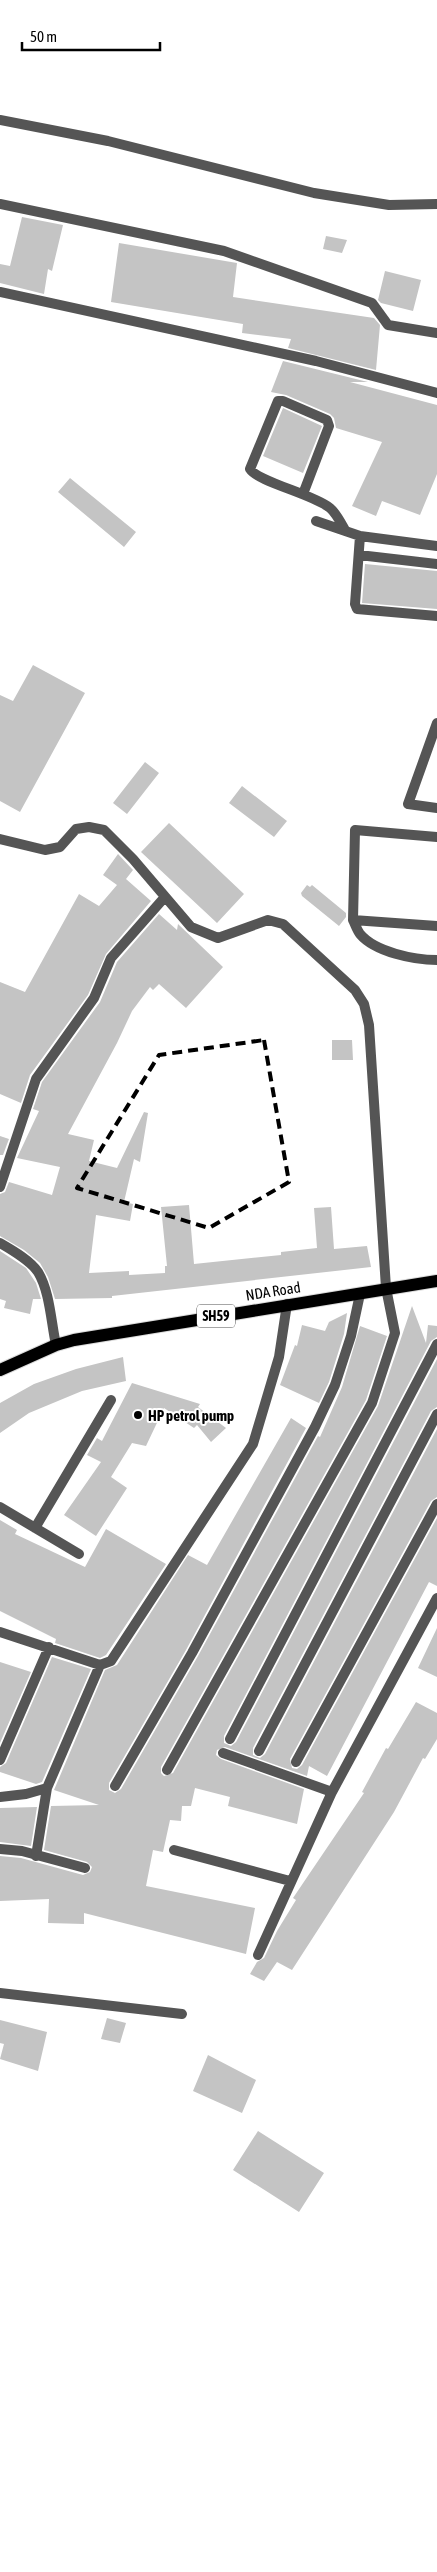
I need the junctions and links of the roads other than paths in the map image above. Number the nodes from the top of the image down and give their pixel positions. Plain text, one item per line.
1 (0, 120) edge
2 (0, 204) edge
3 (437, 204) edge
4 (0, 292) edge
5 (437, 333) edge
6 (437, 393) edge
7 (303, 494) junction
8 (316, 521) dead end
9 (345, 530) junction
10 (360, 536) junction
11 (437, 546) edge
12 (359, 555) junction
13 (437, 564) edge
14 (437, 616) edge
15 (437, 724) edge
16 (437, 808) edge
17 (437, 837) edge
18 (0, 839) edge
19 (164, 898) junction
20 (352, 920) junction
21 (437, 926) edge
22 (437, 960) edge
23 (0, 1187) edge
24 (0, 1243) edge
25 (437, 1281) edge
26 (386, 1288) junction
27 (360, 1294) junction
28 (287, 1304) junction
29 (437, 1344) edge
30 (56, 1345) junction
31 (0, 1370) edge
32 (111, 1400) dead end
33 (437, 1414) edge
34 (437, 1504) edge
35 (0, 1507) edge
36 (36, 1528) junction
37 (79, 1554) dead end
38 (437, 1598) edge
39 (0, 1632) edge
40 (49, 1647) junction
41 (100, 1665) junction
42 (230, 1738) dead end
43 (260, 1751) dead end
44 (223, 1753) dead end
45 (0, 1760) edge
46 (296, 1762) dead end
47 (167, 1770) dead end
48 (115, 1786) dead end
49 (47, 1788) junction
50 (332, 1792) junction
51 (0, 1797) edge
52 (0, 1849) edge
53 (174, 1850) dead end
54 (36, 1856) junction
55 (84, 1868) dead end
56 (290, 1881) junction
57 (258, 1955) dead end
58 (0, 1993) edge
59 (182, 2014) dead end

1 - 3 street
2 - 5 street
4 - 6 street
7 - 7 street
7 - 9 street
8 - 9 street
9 - 10 street
10 - 11 street
10 - 12 street
12 - 13 street
12 - 14 street
15 - 16 street
17 - 20 street
18 - 19 street
19 - 23 street
19 - 26 street
20 - 21 street
20 - 22 street
24 - 30 street
25 - 26 main road, NDA Road / SH59
26 - 27 main road, NDA Road / SH59
26 - 47 street
27 - 28 main road, NDA Road / SH59
27 - 48 street
28 - 30 main road, NDA Road / SH59
28 - 41 street
29 - 42 street
30 - 31 main road, NDA Road / SH59
32 - 36 street
33 - 43 street
34 - 46 street
35 - 36 street
36 - 37 street
38 - 50 street
39 - 40 street
40 - 41 street
40 - 45 street
41 - 49 street
44 - 50 street
49 - 51 street
49 - 54 street
50 - 56 street
52 - 54 street
53 - 56 street
54 - 55 street
56 - 57 street
58 - 59 street

